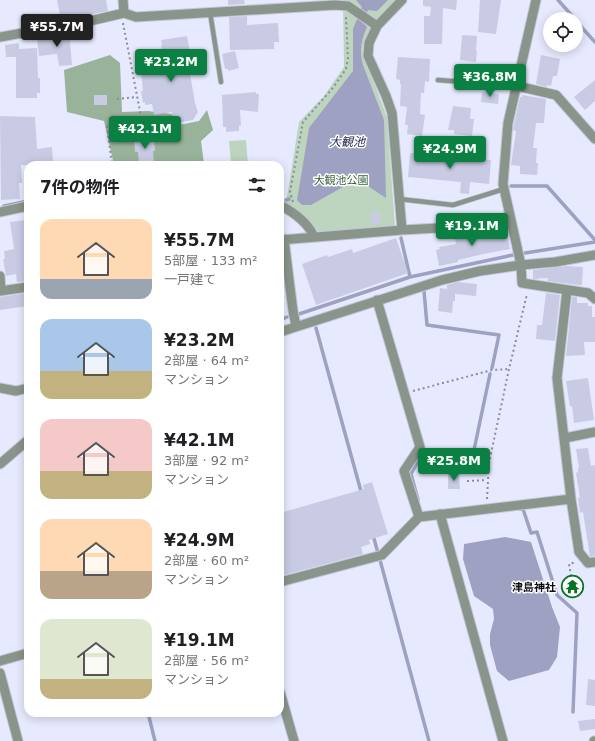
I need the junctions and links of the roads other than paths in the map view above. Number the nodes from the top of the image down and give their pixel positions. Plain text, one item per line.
1 (123, 0) edge
2 (402, 0) edge
3 (536, 0) edge
4 (282, 4) edge
5 (210, 12) junction
6 (123, 13) junction
7 (377, 26) junction
8 (0, 37) edge
9 (438, 80) dead end
10 (221, 82) dead end
11 (517, 86) junction
12 (595, 139) edge
13 (504, 189) junction
14 (399, 199) junction
15 (24, 207) edge
16 (284, 208) edge
17 (0, 212) edge
18 (510, 217) junction
19 (402, 230) junction
20 (314, 237) junction
21 (284, 239) edge
22 (284, 252) edge
23 (595, 255) edge
24 (521, 265) junction
25 (0, 276) edge
26 (24, 288) edge
27 (567, 290) junction
28 (0, 291) edge
29 (595, 299) edge
30 (377, 300) junction
31 (296, 326) junction
32 (284, 330) edge
33 (0, 388) edge
34 (24, 389) edge
35 (595, 432) edge
36 (564, 438) junction
37 (24, 443) edge
38 (0, 464) edge
39 (571, 499) junction
40 (440, 514) junction
41 (419, 516) junction
42 (595, 562) edge
43 (284, 581) edge
44 (24, 654) edge
45 (0, 661) edge
46 (0, 673) edge
47 (284, 706) edge
48 (18, 741) edge
49 (294, 741) edge
50 (503, 741) edge

1 - 6 street
2 - 7 street
3 - 11 street
4 - 5 street
4 - 7 street
5 - 6 street
5 - 10 lane
6 - 8 street
7 - 14 street
9 - 11 lane
11 - 12 street
11 - 13 street
13 - 14 lane
13 - 18 street
14 - 19 street
15 - 17 street
16 - 20 street
18 - 19 street
18 - 24 street
19 - 20 street
20 - 21 street
22 - 31 street
23 - 24 street
24 - 27 street
24 - 30 street
25 - 28 street
26 - 28 street
27 - 29 street
27 - 36 street
30 - 31 street
30 - 41 street
31 - 32 street
33 - 34 street
35 - 36 street
36 - 39 street
37 - 38 street
39 - 40 street
39 - 42 street
40 - 41 street
40 - 50 street
41 - 43 street
44 - 45 street
46 - 48 street
47 - 49 street

